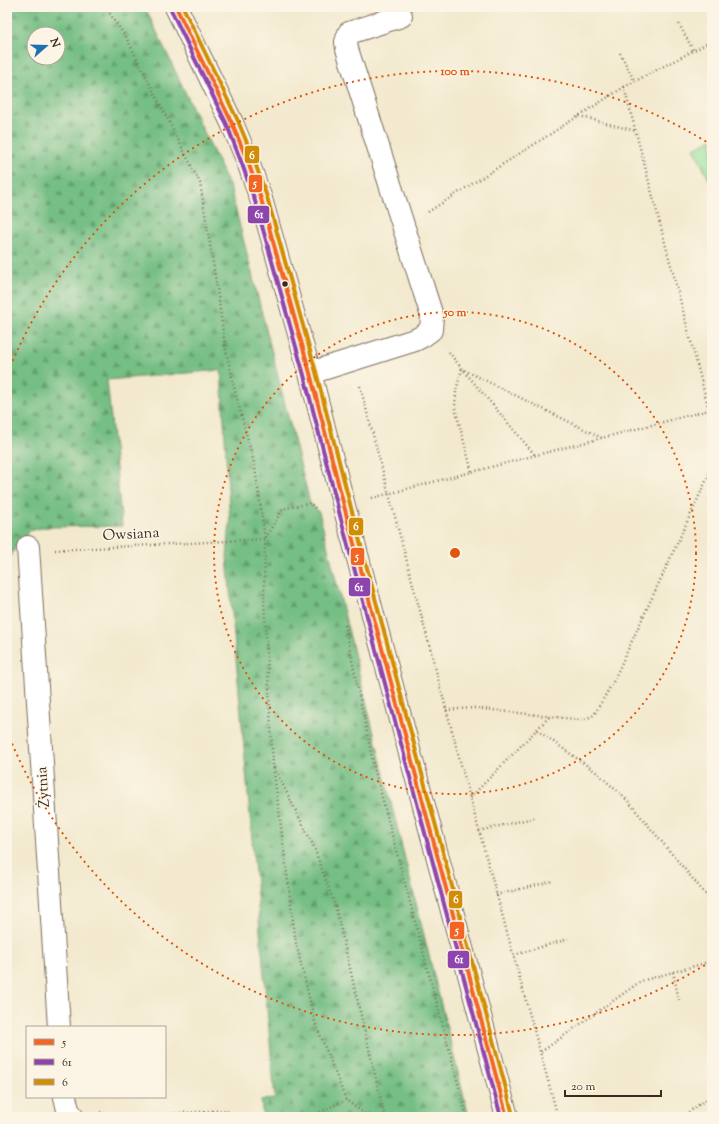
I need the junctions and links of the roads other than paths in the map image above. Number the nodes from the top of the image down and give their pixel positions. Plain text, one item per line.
1 (176, 7) edge
2 (401, 16) dead end
3 (310, 373) junction
4 (28, 547) road end
5 (59, 1026) edge
6 (65, 1098) edge
7 (73, 1117) edge
8 (507, 1117) edge

1 - 3 street
2 - 3 street
3 - 8 street
4 - 5 street, Żytnia
6 - 7 street

